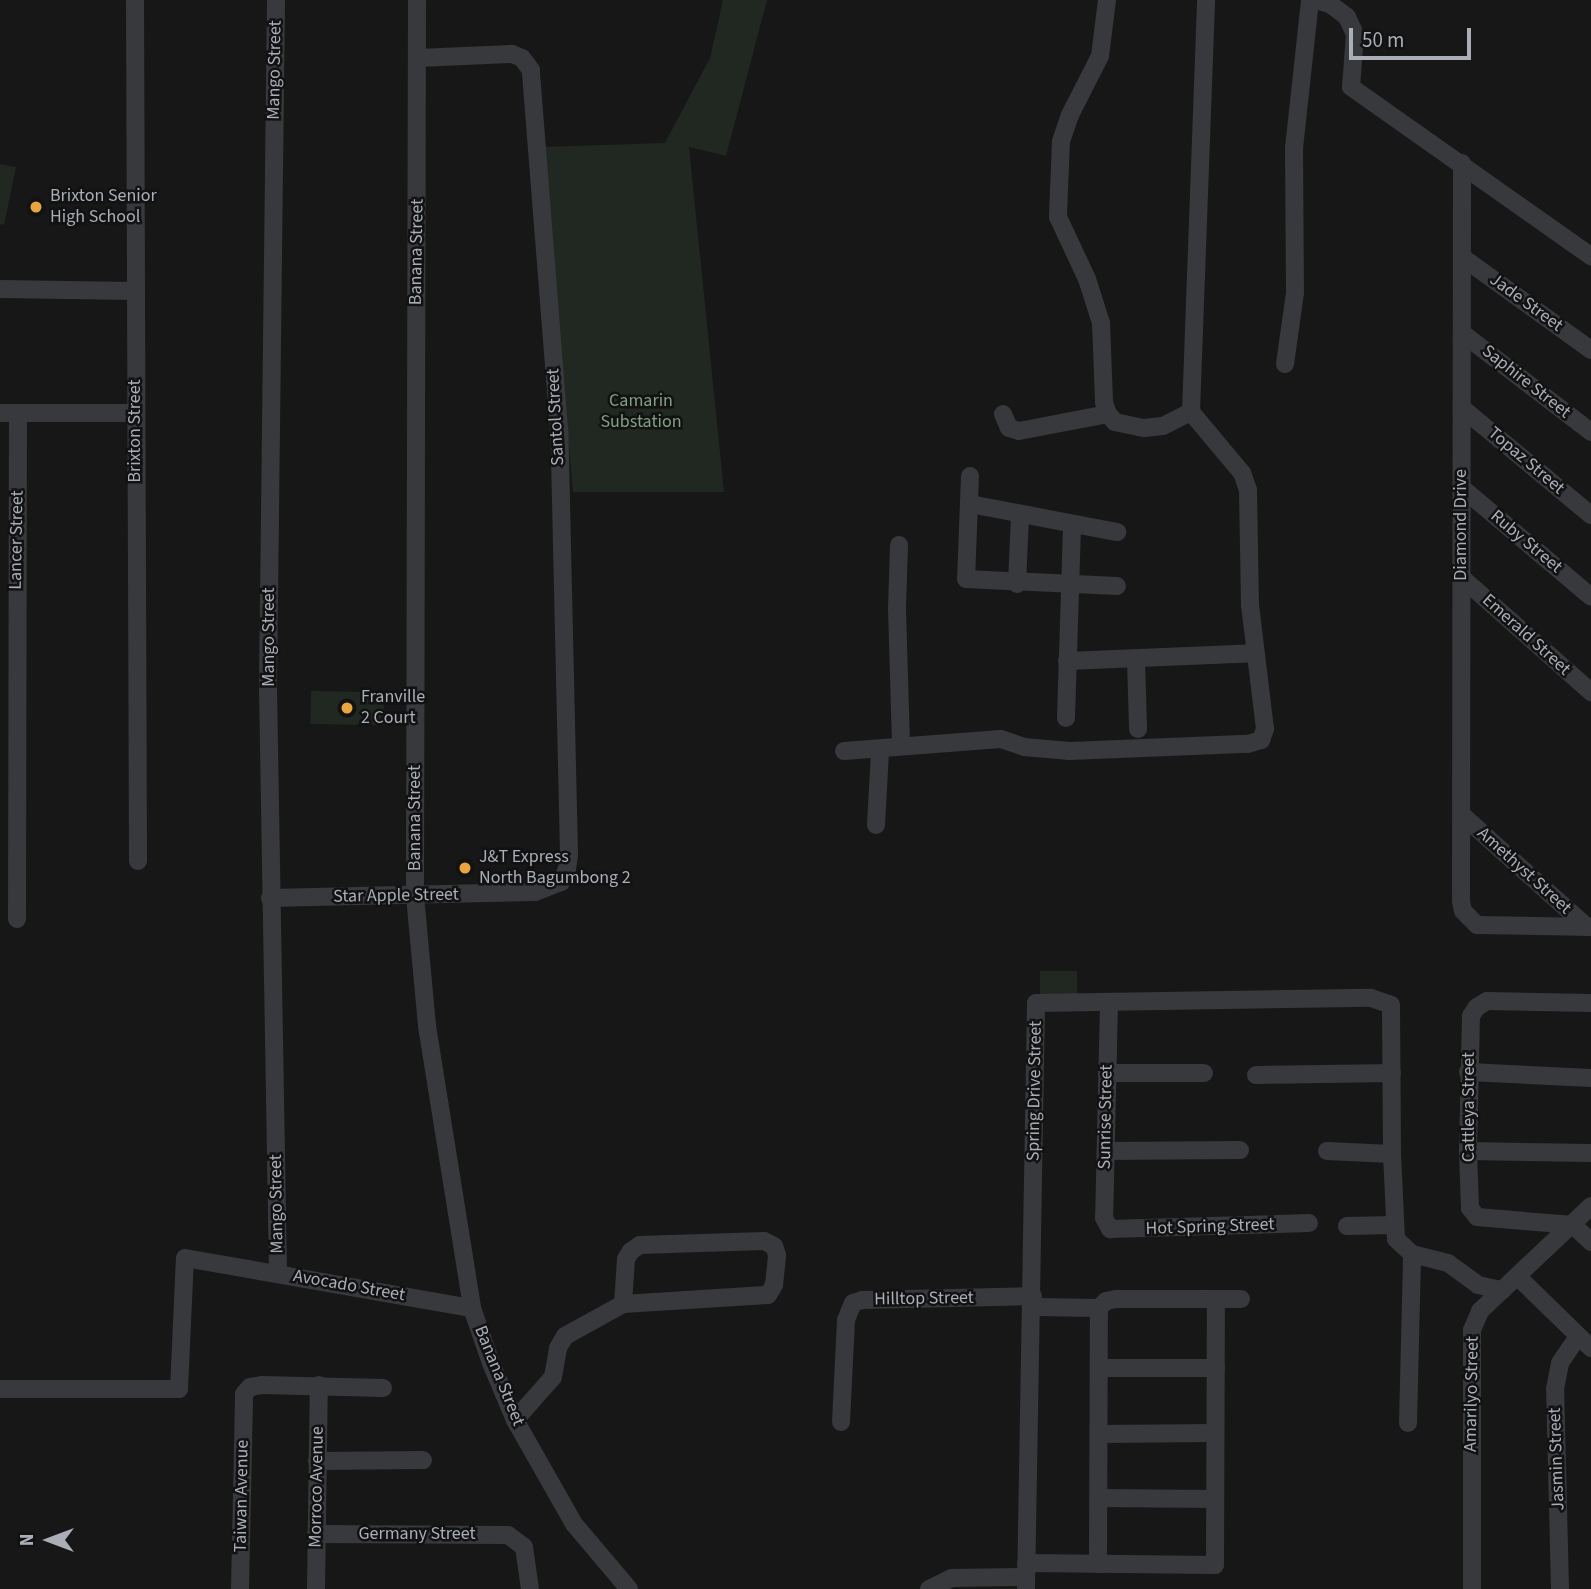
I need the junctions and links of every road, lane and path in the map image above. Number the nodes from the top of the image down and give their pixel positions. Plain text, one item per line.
1 (135, 0) edge
2 (276, 0) edge
3 (417, 0) edge
4 (1107, 0) edge
5 (1206, 0) edge
6 (1313, 0) edge
7 (418, 58) junction
8 (1462, 163) junction
9 (1591, 256) edge
10 (1462, 257) junction
11 (0, 289) edge
12 (135, 291) junction
13 (1462, 332) junction
14 (1591, 350) edge
15 (1285, 364) dead end
16 (1462, 408) junction
17 (1191, 412) junction
18 (9, 413) edge
19 (135, 413) junction
20 (1003, 414) dead end
21 (1108, 414) junction
22 (1591, 432) edge
23 (970, 476) dead end
24 (1461, 487) junction
25 (970, 505) junction
26 (1020, 514) junction
27 (1591, 515) edge
28 (1072, 525) junction
29 (1117, 532) dead end
30 (899, 545) dead end
31 (1461, 577) junction
32 (1017, 584) junction
33 (1069, 586) junction
34 (1117, 586) dead end
35 (1591, 597) edge
36 (1254, 653) junction
37 (1136, 660) junction
38 (1067, 661) junction
39 (1591, 692) edge
40 (1066, 718) dead end
41 (8, 723) edge
42 (1138, 729) dead end
43 (901, 746) junction
44 (880, 750) junction
45 (844, 751) dead end
46 (1461, 814) junction
47 (876, 825) dead end
48 (138, 861) dead end
49 (561, 882) joint
50 (415, 896) junction
51 (270, 898) junction
52 (17, 919) dead end
53 (1589, 927) edge
54 (1109, 1003) junction
55 (1591, 1003) edge
56 (1468, 1072) junction
57 (1107, 1073) junction
58 (1203, 1073) dead end
59 (1392, 1073) junction
60 (1256, 1075) dead end
61 (1591, 1078) edge
62 (1240, 1150) dead end
63 (1106, 1151) junction
64 (1327, 1151) dead end
65 (1468, 1151) junction
66 (1392, 1153) junction
67 (1591, 1153) edge
68 (1591, 1206) edge
69 (1309, 1223) dead end
70 (1394, 1225) junction
71 (1573, 1225) junction
72 (1347, 1226) dead end
73 (1110, 1229) joint
74 (1591, 1242) edge
75 (1412, 1254) junction
76 (278, 1273) junction
77 (1518, 1277) junction
78 (1502, 1290) junction
79 (1216, 1299) junction
80 (1241, 1299) dead end
81 (1032, 1302) junction
82 (624, 1304) junction
83 (472, 1307) junction
84 (1099, 1308) junction
85 (1585, 1342) edge
86 (1099, 1368) junction
87 (1216, 1368) junction
88 (319, 1385) junction
89 (383, 1388) dead end
90 (0, 1389) edge
91 (515, 1420) junction
92 (841, 1422) dead end
93 (1408, 1423) dead end
94 (1099, 1433) junction
95 (1216, 1433) junction
96 (423, 1460) dead end
97 (317, 1461) junction
98 (1098, 1499) junction
99 (1215, 1499) junction
100 (316, 1534) junction
101 (1098, 1564) junction
102 (1026, 1577) edge
103 (951, 1584) edge
104 (240, 1589) edge
105 (316, 1589) edge
106 (530, 1589) edge
107 (629, 1589) edge
108 (929, 1589) edge
109 (1472, 1589) edge
110 (1560, 1589) edge

1 - 12 street, Brixton Street
2 - 51 street, Mango Street
3 - 7 street, Banana Street
4 - 21 street
5 - 17 street
6 - 8 street
6 - 15 street
7 - 49 street, Santol Street
7 - 50 street, Banana Street
8 - 9 street
8 - 10 street, Diamond Drive
10 - 13 street, Diamond Drive
10 - 14 street, Jade Street
11 - 12 street
12 - 19 street, Brixton Street
13 - 16 street, Diamond Drive
13 - 22 street, Saphire Street
16 - 24 street, Diamond Drive
16 - 27 street, Topaz Street
17 - 21 street
17 - 36 street
18 - 19 street
18 - 41 street, Lancer Street
19 - 48 street, Brixton Street
20 - 21 street
23 - 25 street
24 - 31 street, Diamond Drive
24 - 35 street, Ruby Street
25 - 26 street
25 - 32 street
26 - 28 street
26 - 32 street
28 - 29 street
28 - 33 street
30 - 43 street
31 - 39 street, Emerald Street
31 - 46 street, Diamond Drive
32 - 33 street
33 - 34 street
33 - 38 street
36 - 37 street
36 - 43 street
37 - 38 street
37 - 42 street
38 - 40 street
41 - 52 street, Lancer Street
43 - 44 street
44 - 45 street
44 - 47 street
46 - 53 street, Amethyst Street
46 - 53 street, Diamond Drive
49 - 50 street, Star Apple Street
50 - 51 street, Star Apple Street
50 - 83 street, Banana Street
51 - 76 street, Mango Street
54 - 57 street, Sunrise Street
54 - 59 street, Spring Drive Street
54 - 81 street, Spring Drive Street
55 - 56 street, Cattleya Street
56 - 61 street
56 - 65 street, Cattleya Street
57 - 58 street
57 - 63 street, Sunrise Street
59 - 60 street
59 - 66 street, Spring Drive Street
62 - 63 street
63 - 73 street, Sunrise Street
64 - 66 street
65 - 67 street
65 - 71 street, Cattleya Street
66 - 70 street, Spring Drive Street
68 - 71 street, Amarilyo Street
69 - 73 street, Hot Spring Street
70 - 72 street
70 - 75 street
71 - 74 street
71 - 77 street, Amarilyo Street
75 - 78 street
75 - 93 street
76 - 83 street, Avocado Street
76 - 90 street, Avocado Street
77 - 78 street, Amarilyo Street
77 - 85 street
78 - 109 street, Amarilyo Street
79 - 80 street
79 - 84 street
79 - 87 street
81 - 84 street
81 - 92 street, Hilltop Street
81 - 102 street, Spring Drive Street
82 - 82 street
82 - 91 street
83 - 91 street, Banana Street
84 - 86 street
85 - 110 street, Jasmin Street
86 - 87 street
86 - 94 street
87 - 95 street
88 - 89 street
88 - 97 street, Morroco Avenue
88 - 104 street, Taiwan Avenue
91 - 107 street, Banana Street
94 - 95 street
94 - 98 street
95 - 99 street
96 - 97 street
97 - 100 street, Morroco Avenue
98 - 99 street
98 - 101 street
99 - 101 street
100 - 105 street, Morroco Avenue
100 - 106 street, Germany Street
101 - 102 street
102 - 103 street
103 - 108 street

